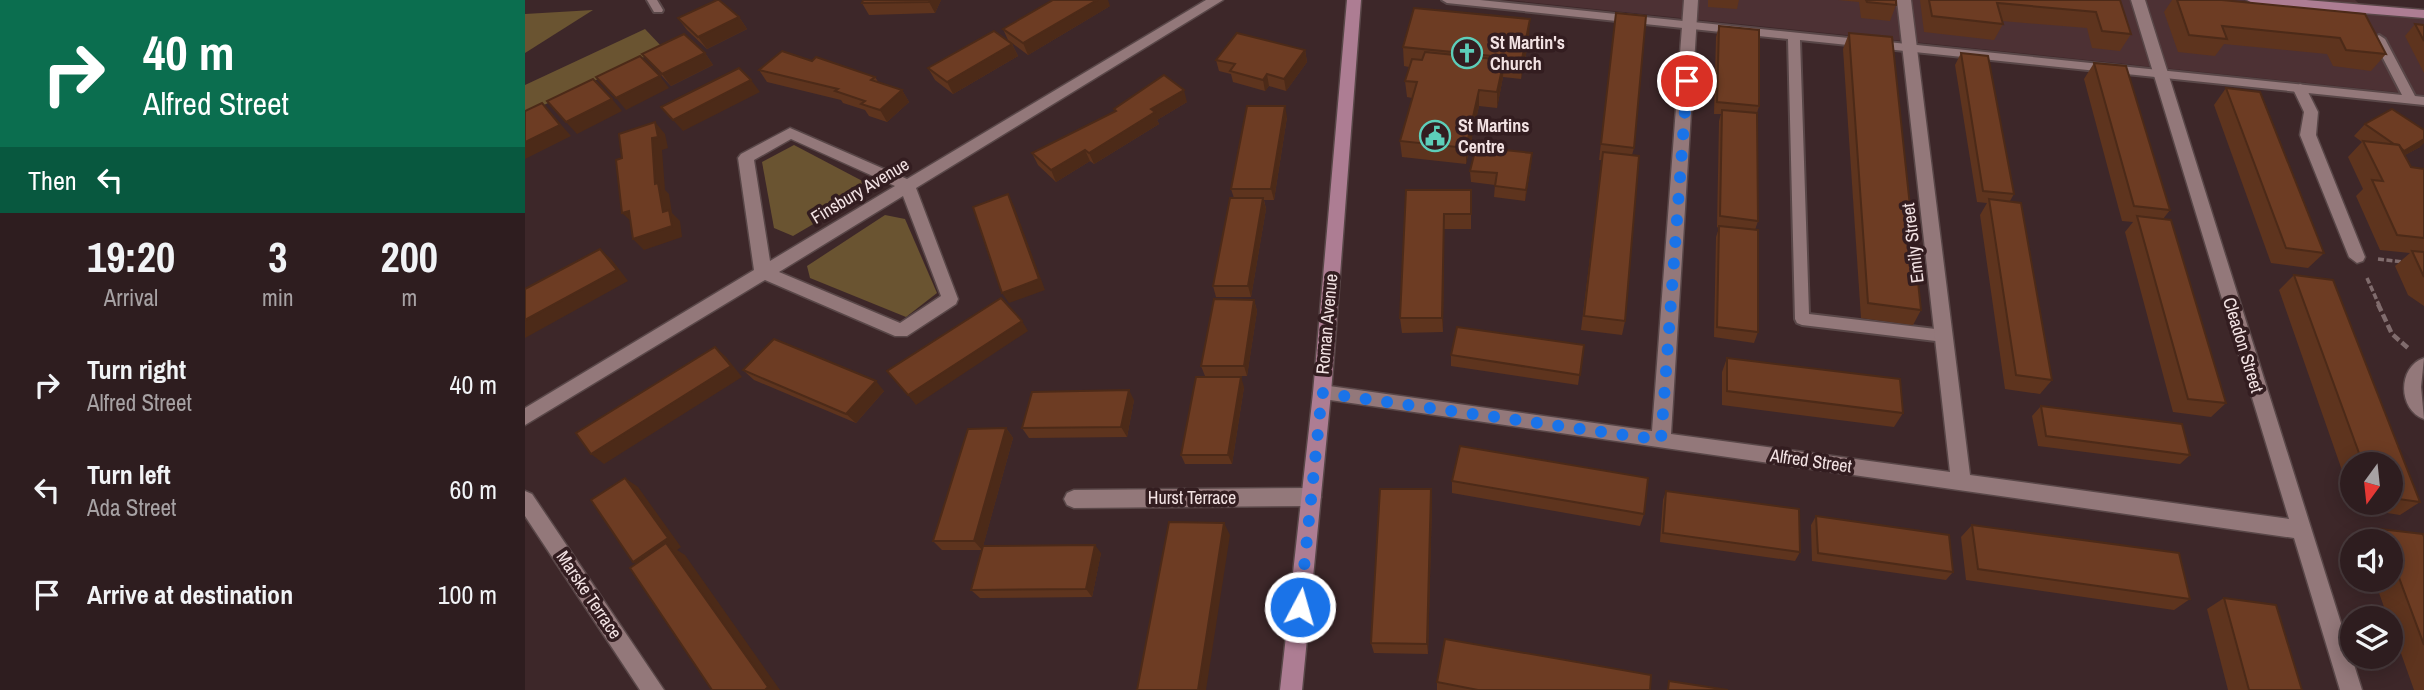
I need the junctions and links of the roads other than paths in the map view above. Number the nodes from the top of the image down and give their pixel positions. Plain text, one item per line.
1 (1216, 0) edge
2 (1354, 0) edge
3 (1447, 0) edge
4 (1691, 0) edge
5 (1904, 0) edge
6 (2137, 0) edge
7 (2254, 0) edge
8 (2361, 4) edge
9 (2424, 14) edge
10 (1691, 25) junction
11 (1794, 38) junction
12 (2379, 38) edge
13 (1909, 50) junction
14 (2159, 75) junction
15 (2300, 89) junction
16 (2411, 100) junction
17 (2424, 101) edge
18 (907, 185) junction
19 (2357, 257) road end
20 (763, 272) junction
21 (1944, 336) junction
22 (2420, 360) edge
23 (1322, 393) junction
24 (2424, 411) edge
25 (525, 417) edge
26 (1661, 440) junction
27 (1961, 482) junction
28 (1311, 497) junction
29 (1073, 499) dead end
30 (525, 500) edge
31 (2300, 530) junction
32 (653, 690) edge
33 (1291, 690) edge
34 (2351, 690) edge

1 - 18 street, Finsbury Avenue
2 - 23 street, Roman Avenue
3 - 10 lane
4 - 10 street
5 - 13 street, Emily Street
6 - 14 street, Cleadon Street
7 - 8 street
8 - 9 street
10 - 11 lane
10 - 26 street
11 - 13 lane
11 - 21 lane
12 - 16 lane
13 - 14 lane
13 - 21 street, Emily Street
14 - 15 lane
14 - 31 street, Cleadon Street
15 - 16 lane
15 - 19 street
16 - 17 lane
18 - 20 street, Finsbury Avenue
18 - 20 street
18 - 20 street
20 - 25 street, Finsbury Avenue
21 - 27 street, Emily Street
22 - 24 street
23 - 26 street, Alfred Street
23 - 28 street, Roman Avenue
26 - 27 street, Alfred Street
27 - 31 street, Alfred Street
28 - 29 street, Hurst Terrace
28 - 33 street, Roman Avenue
30 - 32 street, Marske Terrace
31 - 34 street, Cleadon Street

